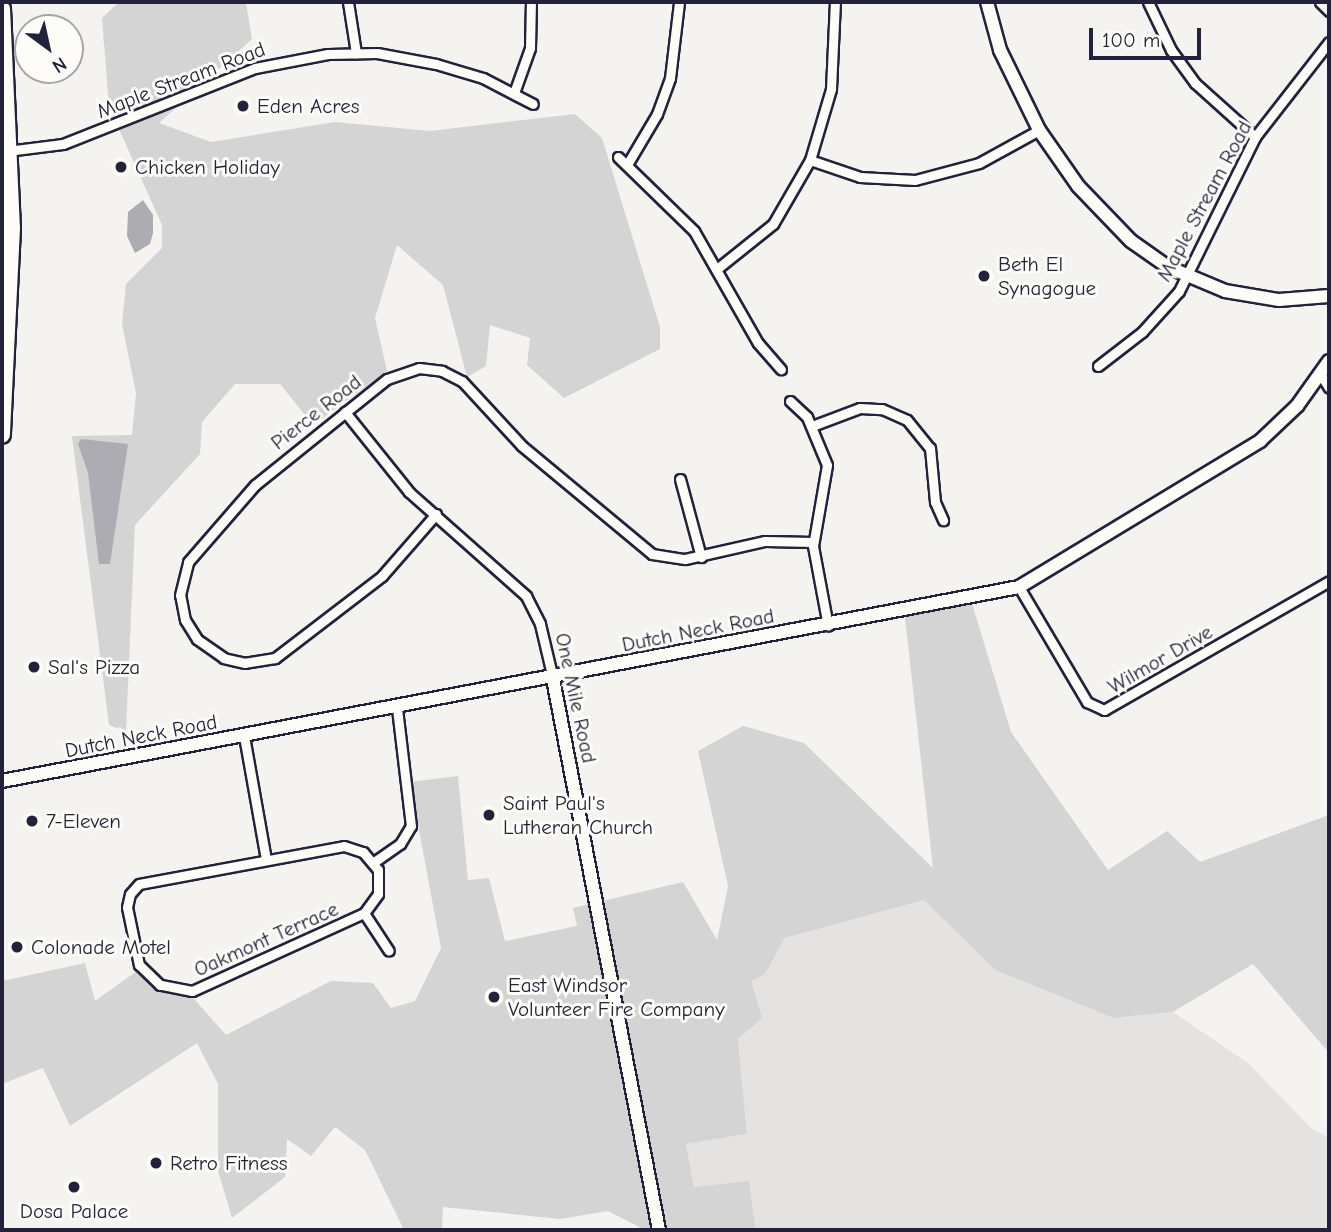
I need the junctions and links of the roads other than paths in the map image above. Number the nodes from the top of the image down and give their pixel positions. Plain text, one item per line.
1 (348, 2) edge
2 (531, 2) edge
3 (679, 2) edge
4 (835, 2) edge
5 (987, 2) edge
6 (1148, 2) edge
7 (1320, 2) edge
8 (2, 9) edge
9 (1329, 11) edge
10 (1329, 42) edge
11 (356, 52) junction
12 (514, 93) junction
13 (533, 104) dead end
14 (1039, 130) junction
15 (1255, 137) junction
16 (6, 150) edge
17 (618, 157) dead end
18 (810, 160) junction
19 (628, 163) junction
20 (718, 268) junction
21 (1188, 277) junction
22 (1329, 296) edge
23 (1329, 361) edge
24 (1098, 366) dead end
25 (781, 369) dead end
26 (1321, 375) junction
27 (1329, 388) edge
28 (790, 401) dead end
29 (3, 409) edge
30 (345, 412) junction
31 (812, 426) junction
32 (2, 435) edge
33 (680, 479) dead end
34 (436, 514) junction
35 (943, 520) dead end
36 (813, 542) junction
37 (701, 557) junction
38 (1329, 581) edge
39 (1019, 587) junction
40 (828, 626) junction
41 (554, 679) junction
42 (397, 708) junction
43 (244, 736) junction
44 (2, 781) edge
45 (266, 859) junction
46 (374, 862) junction
47 (363, 913) junction
48 (389, 951) dead end
49 (659, 1230) edge

1 - 11 street
2 - 12 street
3 - 19 street
4 - 18 street
5 - 14 street
6 - 15 street
7 - 9 street
8 - 16 highway
10 - 15 street, Maple Stream Road
11 - 12 street, Maple Stream Road
11 - 16 street, Maple Stream Road
12 - 13 street, Maple Stream Road
14 - 18 street
14 - 21 street
15 - 21 street, Maple Stream Road
16 - 29 highway
17 - 19 street
18 - 20 street
19 - 20 street
20 - 25 street
21 - 22 street
21 - 24 street, Maple Stream Road
23 - 26 street, Dutch Neck Road
26 - 27 street
26 - 39 street, Dutch Neck Road
28 - 31 street
29 - 32 highway
30 - 34 street, One Mile Road
30 - 34 street, Pierce Road
30 - 37 street, Pierce Road
31 - 35 street
31 - 36 street
33 - 37 street
34 - 41 street, One Mile Road
36 - 37 street, Pierce Road
36 - 40 street
38 - 39 street, Wilmor Drive
39 - 40 street, Dutch Neck Road
40 - 41 street, Dutch Neck Road
41 - 42 street, Dutch Neck Road
41 - 49 street, One Mile Road
42 - 43 street, Dutch Neck Road
42 - 46 street
43 - 44 street, Dutch Neck Road
43 - 45 street
45 - 46 street, Oakmont Terrace
45 - 47 street, Oakmont Terrace
46 - 47 street, Oakmont Terrace
47 - 48 street

